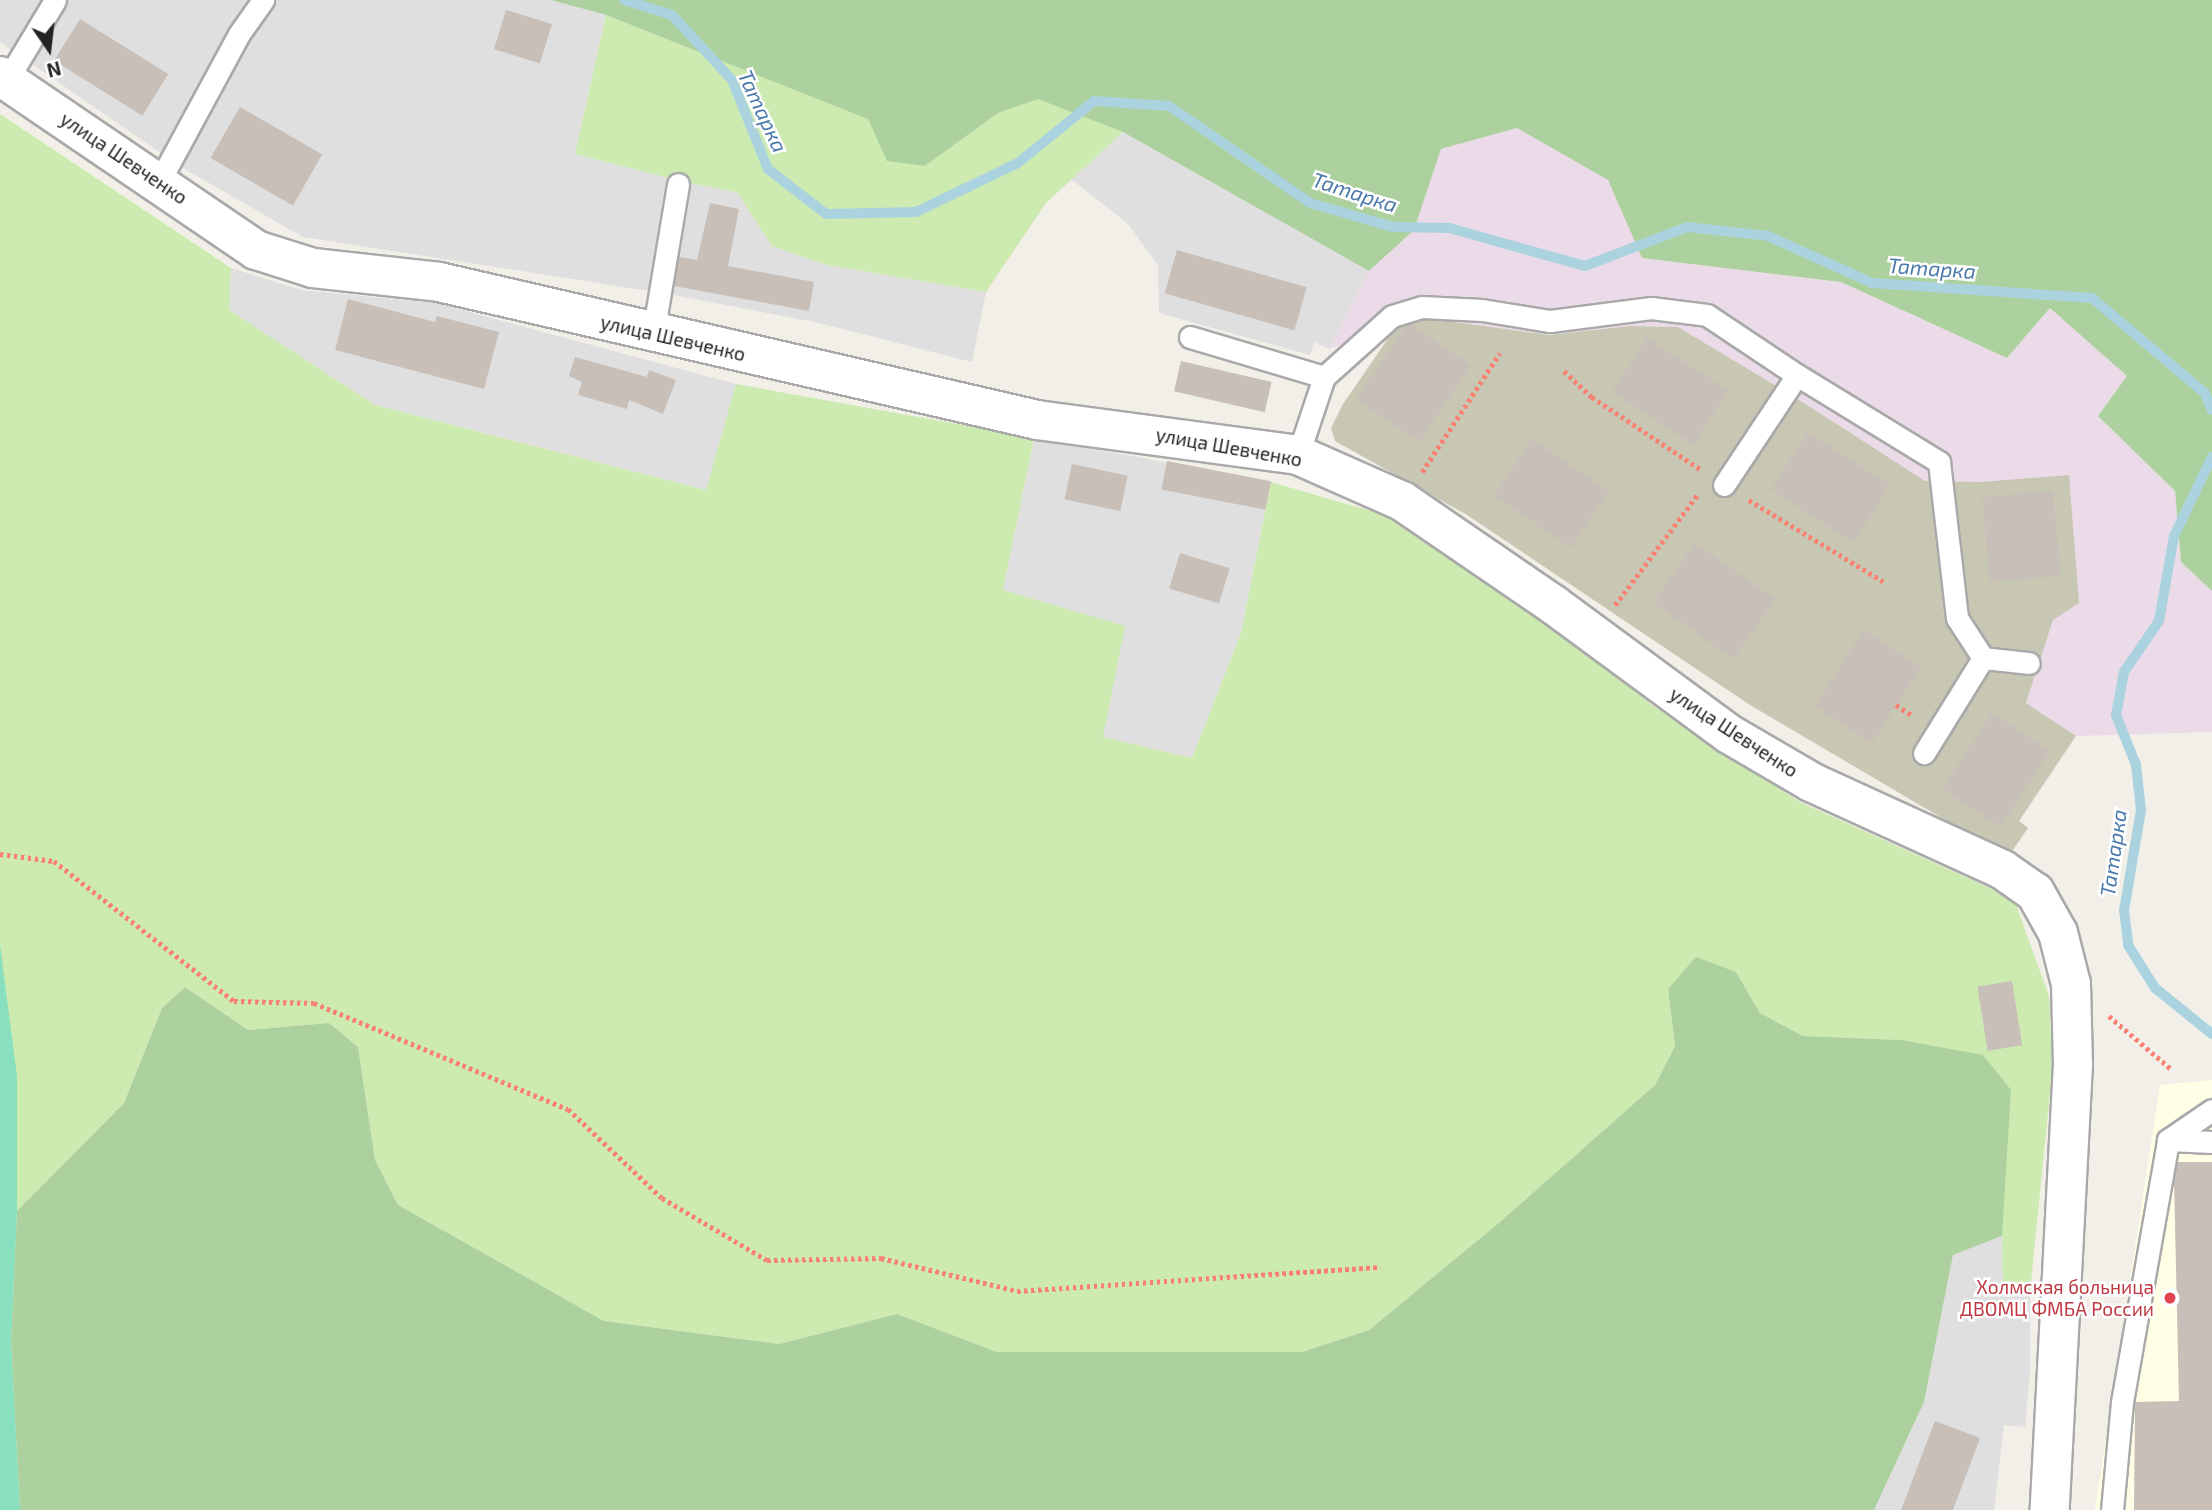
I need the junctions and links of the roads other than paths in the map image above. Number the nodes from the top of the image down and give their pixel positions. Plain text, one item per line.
1 (55, 0) edge
2 (263, 0) edge
3 (4, 78) edge
4 (159, 181) junction
5 (678, 184) dead end
6 (653, 334) junction
7 (1190, 337) dead end
8 (1797, 375) junction
9 (1324, 377) junction
10 (1298, 455) junction
11 (1714, 487) road end
12 (1983, 659) junction
13 (2029, 663) dead end
14 (1924, 753) dead end
15 (2212, 1111) edge
16 (2168, 1140) junction
17 (2212, 1142) edge
18 (2050, 1510) edge
19 (2112, 1510) edge

1 - 3 lane
2 - 4 lane
3 - 4 street, улица Шевченко
4 - 6 street, улица Шевченко
5 - 6 lane
6 - 10 street, улица Шевченко
7 - 9 lane
8 - 9 lane
8 - 11 lane
8 - 12 lane
9 - 10 lane
10 - 18 street, улица Шевченко
12 - 13 lane
12 - 14 lane
15 - 16 lane
16 - 17 lane
16 - 19 lane

